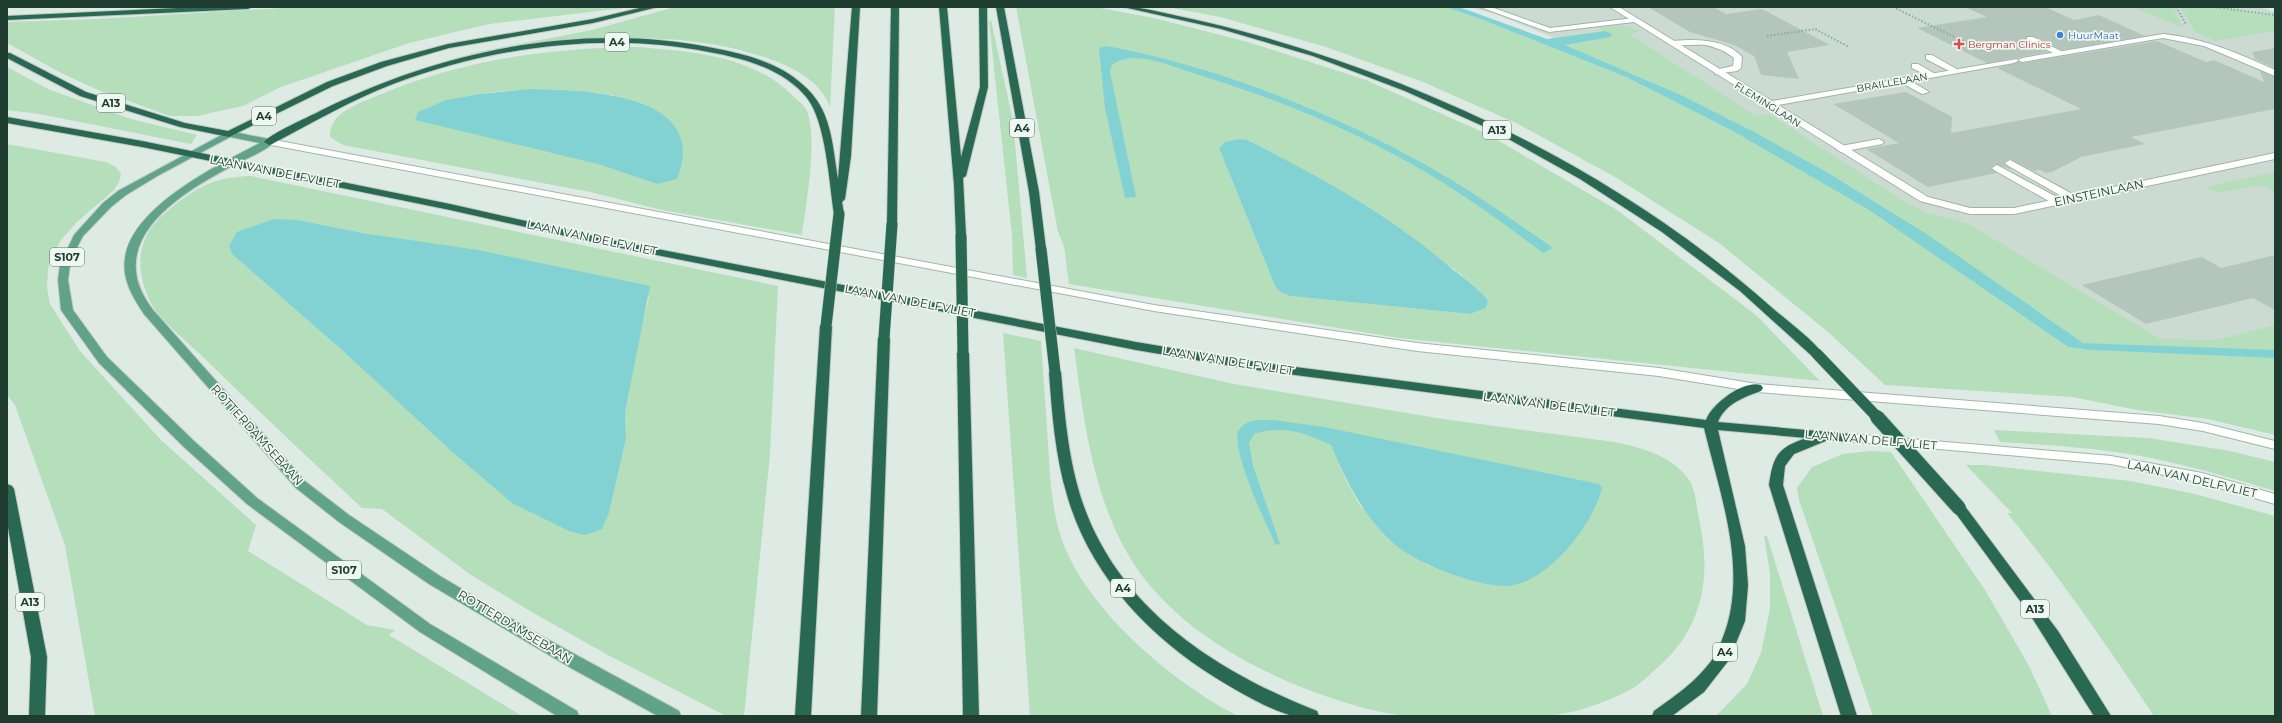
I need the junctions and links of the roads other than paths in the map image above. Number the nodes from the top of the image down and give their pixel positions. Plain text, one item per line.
1 (248, 7) edge
2 (654, 7) edge
3 (856, 7) edge
4 (895, 7) edge
5 (943, 7) edge
6 (983, 7) edge
7 (1000, 7) edge
8 (1127, 7) edge
9 (1484, 7) edge
10 (1614, 7) edge
11 (7, 18) edge
12 (1634, 20) junction
13 (2030, 39) dead end
14 (1671, 43) junction
15 (2061, 53) junction
16 (7, 55) edge
17 (1929, 57) dead end
18 (1915, 66) dead end
19 (1956, 71) junction
20 (1718, 72) junction
21 (2275, 73) edge
22 (1933, 75) junction
23 (1903, 80) junction
24 (1925, 92) dead end
25 (1769, 104) junction
26 (7, 120) edge
27 (229, 134) junction
28 (269, 142) junction
29 (1879, 142) dead end
30 (1841, 149) junction
31 (191, 155) junction
32 (2275, 156) edge
33 (231, 164) junction
34 (959, 185) junction
35 (1924, 199) joint
36 (2062, 201) junction
37 (839, 214) junction
38 (1757, 388) junction
39 (1710, 424) junction
40 (1851, 438) junction
41 (2275, 445) edge
42 (7, 489) edge
43 (2275, 499) edge
44 (37, 716) edge
45 (571, 716) edge
46 (673, 716) edge
47 (803, 716) edge
48 (869, 716) edge
49 (972, 716) edge
50 (1311, 716) edge
51 (1660, 716) edge
52 (1849, 716) edge
53 (2103, 716) edge

1 - 11 highway
2 - 27 highway, A4
3 - 37 highway, A4
4 - 48 highway, bridge
5 - 34 highway
6 - 34 highway
7 - 50 highway, A4, bridge
8 - 53 highway, A13, bridge
9 - 12 main road
10 - 12 main road, FLEMINGLAAN
12 - 14 main road, FLEMINGLAAN
13 - 15 main road
14 - 20 main road, FLEMINGLAAN
14 - 20 main road
15 - 19 main road, BRAILLELAAN
15 - 21 main road, BRAILLELAAN
16 - 27 highway, A13
17 - 19 main road
18 - 22 main road
19 - 22 main road, BRAILLELAAN
20 - 25 main road, FLEMINGLAAN
22 - 23 main road, BRAILLELAAN
23 - 24 main road
23 - 25 main road, BRAILLELAAN
25 - 30 main road, FLEMINGLAAN
26 - 31 highway, LAAN VAN DELFVLIET
27 - 28 main road
27 - 31 main road, S107
28 - 33 main road, ROTTERDAMSEBAAN
28 - 37 highway, A4
28 - 38 main road
29 - 30 main road
30 - 35 main road, FLEMINGLAAN
31 - 33 highway, LAAN VAN DELFVLIET
31 - 45 main road, S107
32 - 36 main road, EINSTEINLAAN
33 - 39 highway, LAAN VAN DELFVLIET
33 - 46 main road, ROTTERDAMSEBAAN
34 - 49 highway, bridge
35 - 36 main road, EINSTEINLAAN
36 - 36 main road
37 - 47 highway, A4, bridge
38 - 39 highway
38 - 41 main road
39 - 40 highway, LAAN VAN DELFVLIET
39 - 51 highway, A4
40 - 43 main road, LAAN VAN DELFVLIET
40 - 52 highway
42 - 44 highway, A13

